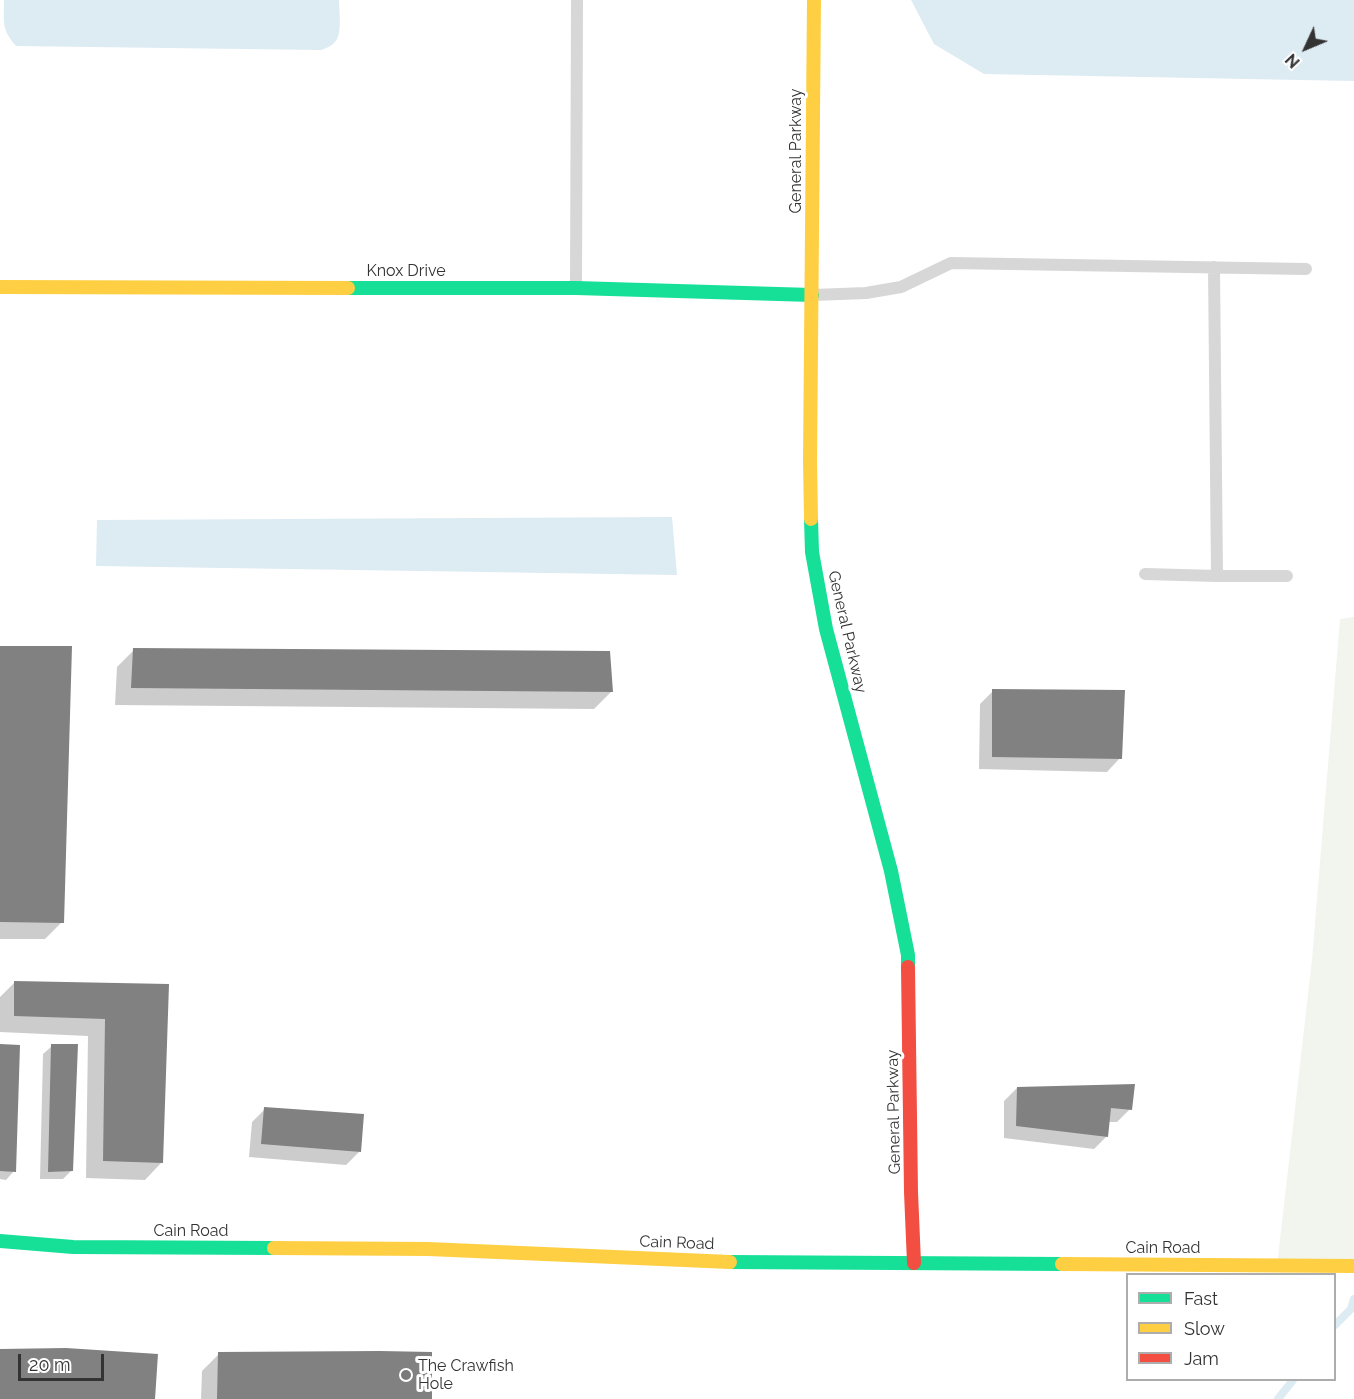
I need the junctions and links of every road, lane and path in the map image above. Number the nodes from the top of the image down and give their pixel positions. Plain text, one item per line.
1 (577, 0) edge
2 (814, 0) edge
3 (1214, 267) junction
4 (1306, 269) dead end
5 (0, 286) edge
6 (576, 288) junction
7 (812, 295) junction
8 (1145, 574) dead end
9 (1217, 576) junction
10 (1287, 576) dead end
11 (0, 1241) edge
12 (914, 1263) junction
13 (1354, 1266) edge

1 - 6 lane
2 - 7 street, General Parkway
3 - 4 lane
3 - 7 lane
3 - 9 lane
5 - 6 street, Knox Drive
6 - 7 street, Knox Drive
7 - 12 street, General Parkway
8 - 9 lane
9 - 10 lane
11 - 12 street, Cain Road
12 - 13 street, Cain Road

